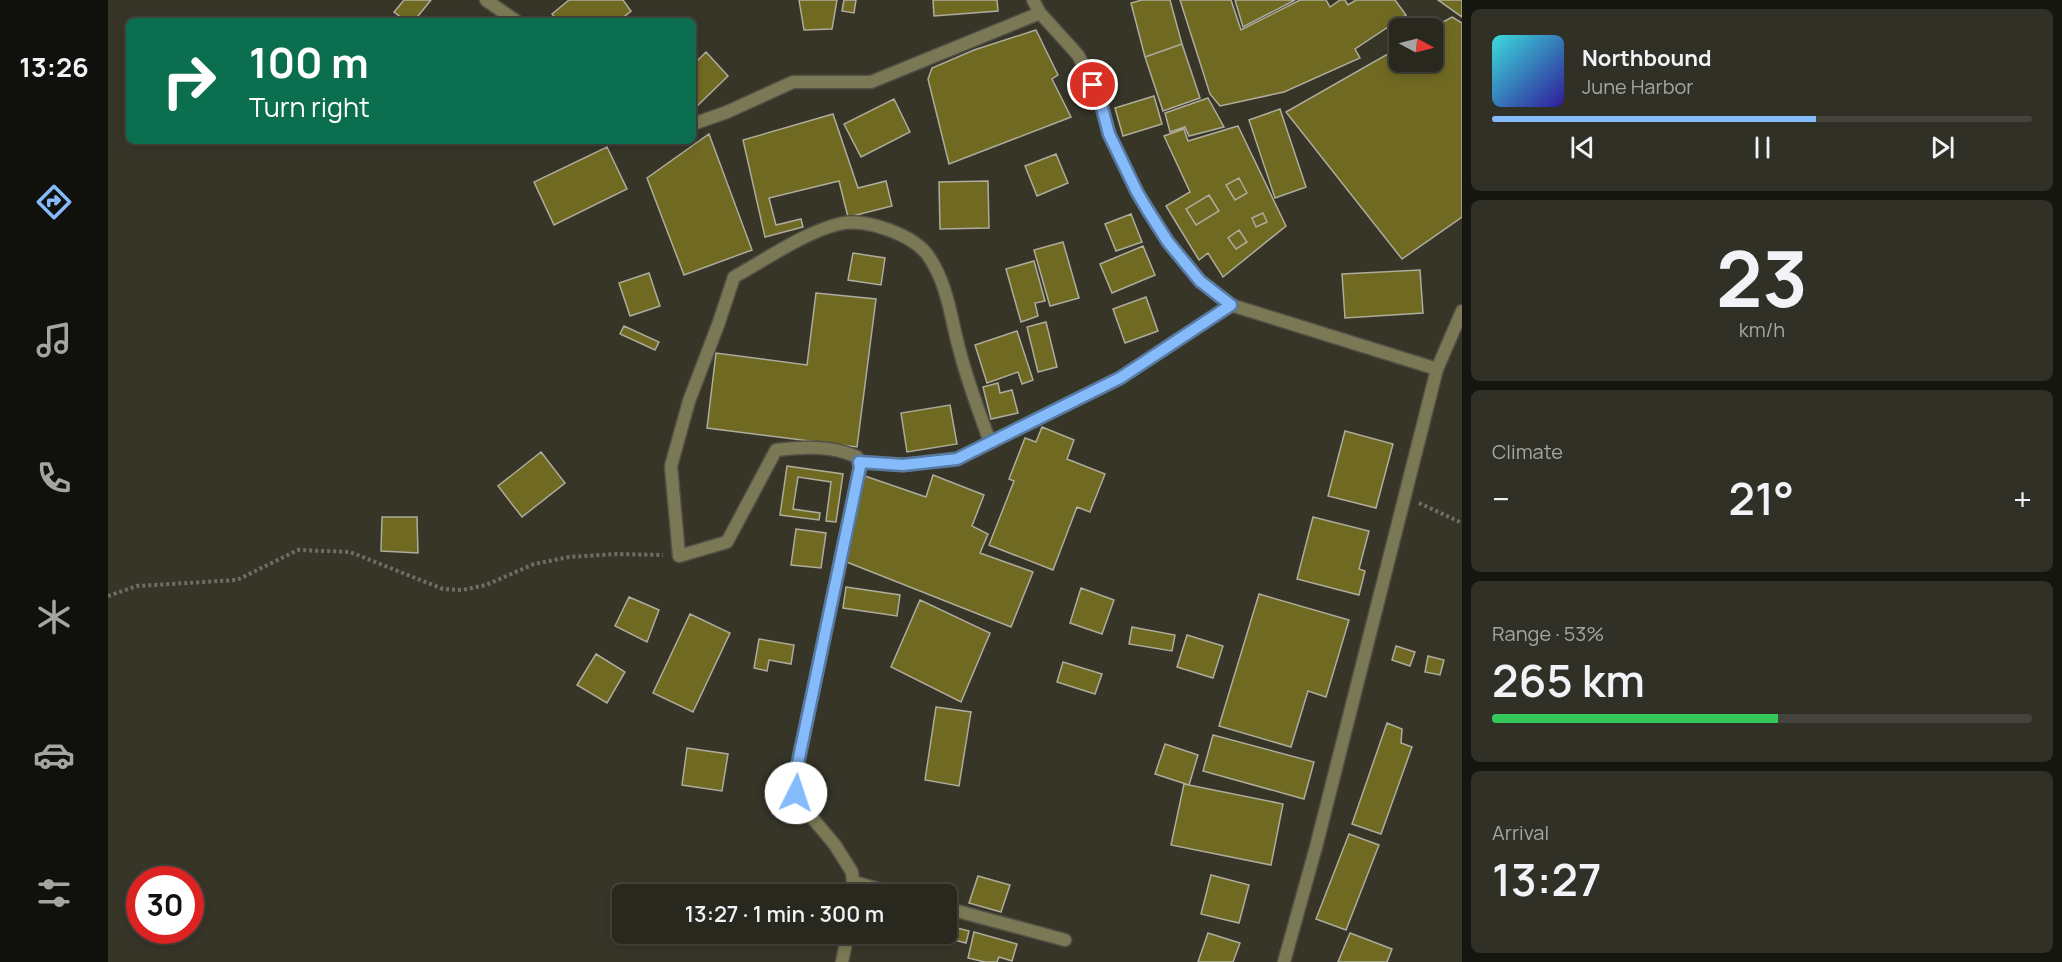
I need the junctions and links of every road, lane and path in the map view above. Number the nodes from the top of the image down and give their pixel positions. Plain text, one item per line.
1 (486, 0) edge
2 (1033, 0) edge
3 (1040, 13) junction
4 (512, 18) edge
5 (696, 123) edge
6 (1231, 305) junction
7 (1462, 311) edge
8 (1437, 369) junction
9 (990, 442) junction
10 (859, 462) junction
11 (1404, 496) junction
12 (1462, 523) edge
13 (679, 556) junction
14 (108, 596) edge
15 (854, 884) edge
16 (957, 911) edge
17 (1065, 940) dead end
18 (846, 944) edge
19 (842, 962) edge
20 (1284, 962) edge

1 - 4 street
2 - 3 street
3 - 5 street
3 - 6 street
6 - 8 street
6 - 9 street
7 - 8 street
8 - 11 street
9 - 10 street
9 - 13 street
10 - 13 street
10 - 15 street
11 - 12 path
11 - 20 street
13 - 14 path
16 - 17 street
18 - 19 street

